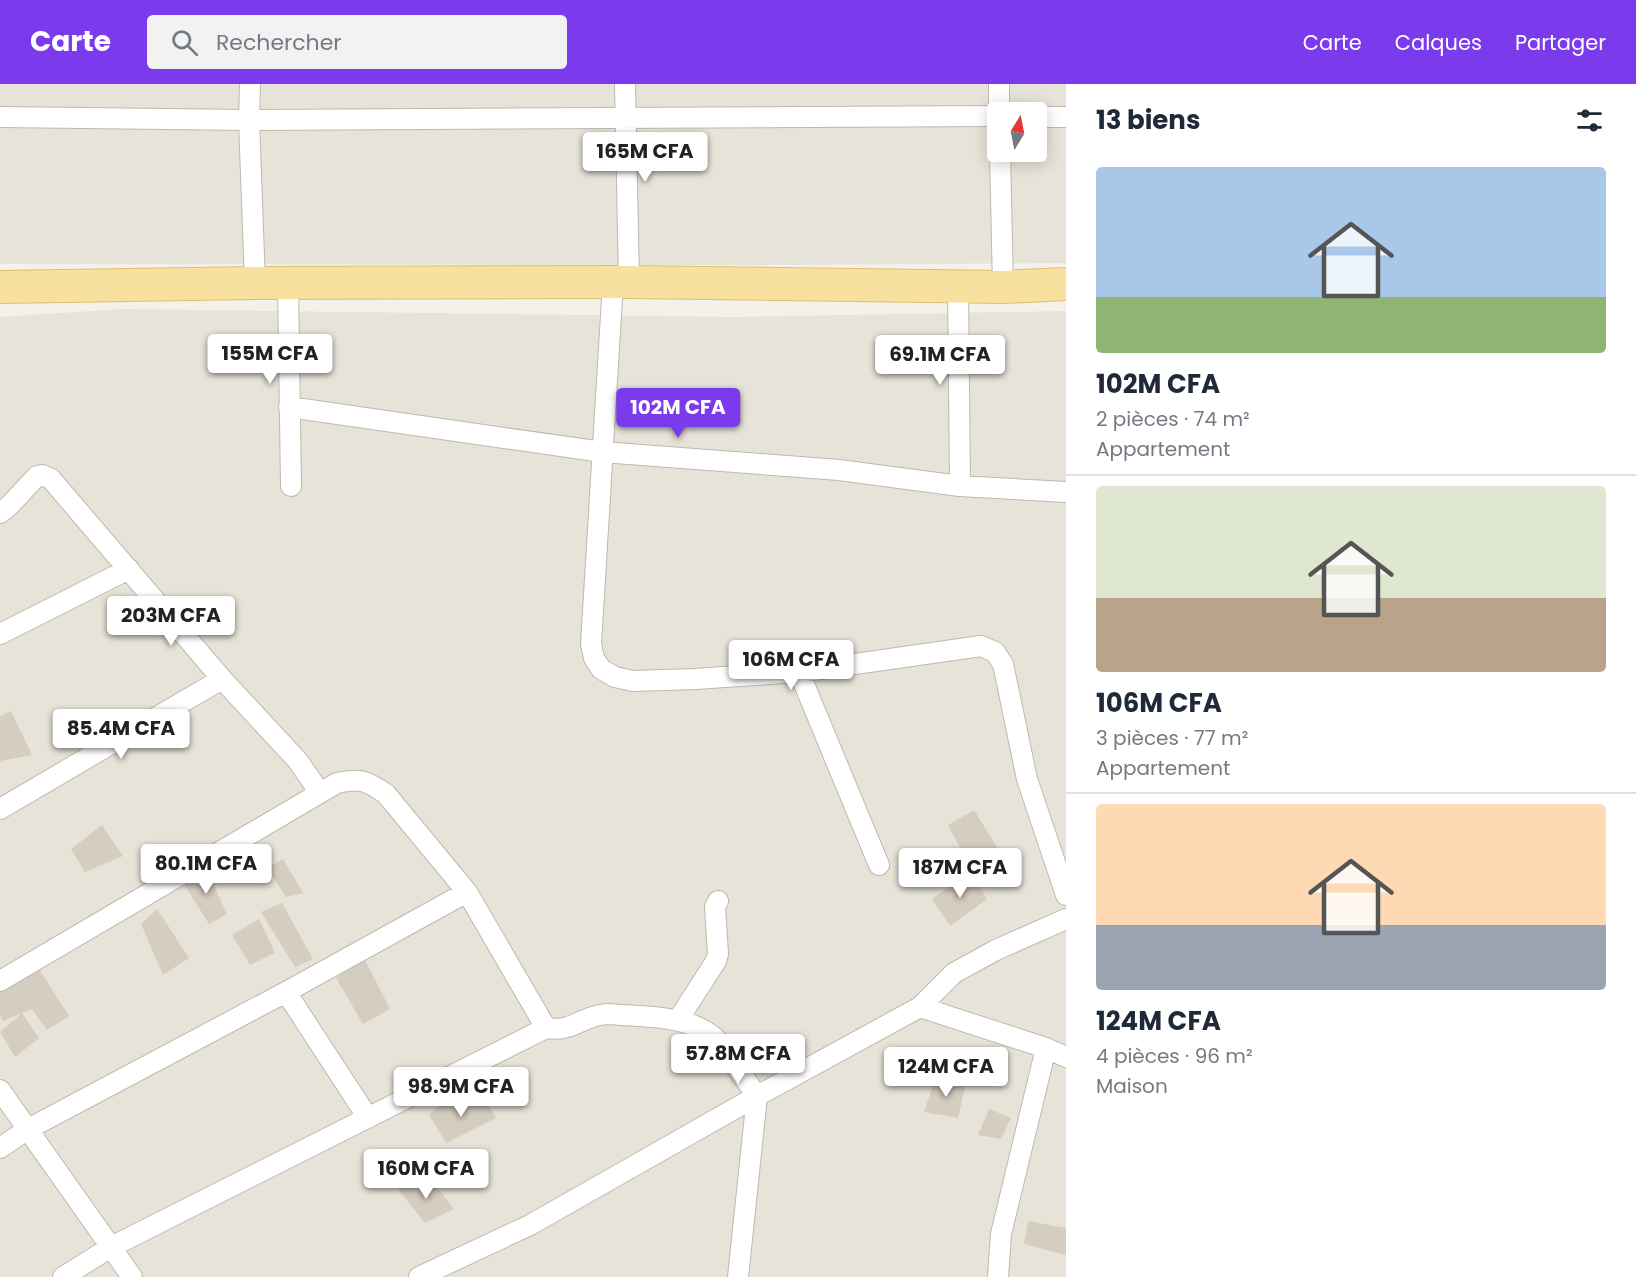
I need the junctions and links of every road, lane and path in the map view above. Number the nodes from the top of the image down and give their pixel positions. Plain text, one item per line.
1 (250, 84) edge
2 (625, 84) edge
3 (999, 84) edge
4 (998, 102) edge
5 (987, 114) edge
6 (0, 117) edge
7 (1047, 117) edge
8 (1066, 117) edge
9 (625, 118) junction
10 (249, 120) junction
11 (1000, 162) edge
12 (621, 282) junction
13 (255, 283) junction
14 (288, 283) junction
15 (1066, 284) edge
16 (958, 286) junction
17 (0, 287) edge
18 (1003, 287) junction
19 (289, 407) junction
20 (602, 452) junction
21 (291, 486) dead end
22 (960, 486) junction
23 (1066, 492) edge
24 (0, 513) edge
25 (129, 569) junction
26 (0, 634) edge
27 (799, 672) junction
28 (222, 679) junction
29 (320, 793) junction
30 (0, 809) edge
31 (879, 865) dead end
32 (467, 892) junction
33 (1066, 895) edge
34 (718, 901) dead end
35 (1066, 919) edge
36 (0, 981) edge
37 (286, 992) junction
38 (920, 1007) junction
39 (678, 1020) junction
40 (546, 1028) junction
41 (1046, 1048) junction
42 (1066, 1057) edge
43 (0, 1090) edge
44 (757, 1096) junction
45 (368, 1118) junction
46 (28, 1129) junction
47 (0, 1148) edge
48 (111, 1247) junction
49 (63, 1277) edge
50 (132, 1277) edge
51 (419, 1277) edge
52 (738, 1277) edge
53 (998, 1277) edge

1 - 10 street
2 - 9 street
3 - 4 street
5 - 9 street
6 - 10 street
7 - 8 street
9 - 10 street
9 - 12 street
10 - 13 street
11 - 18 street
12 - 14 main road
12 - 16 main road
12 - 20 street
13 - 14 main road
13 - 17 main road
14 - 19 street
15 - 18 main road
16 - 18 main road
16 - 22 street
19 - 20 street
19 - 21 street
20 - 22 street
20 - 27 street
22 - 23 street
24 - 25 street
25 - 26 street
25 - 28 street
27 - 31 street
27 - 33 street
28 - 29 street
28 - 30 street
29 - 32 street
29 - 36 street
32 - 37 street
32 - 40 street
34 - 39 street
35 - 38 street
37 - 45 street
37 - 46 street
38 - 41 street
38 - 44 street
39 - 40 street
39 - 44 street
40 - 45 street
41 - 42 street
41 - 53 street
43 - 46 street
44 - 51 street
44 - 52 street
45 - 48 street
46 - 47 street
46 - 48 street
48 - 49 street
48 - 50 street

